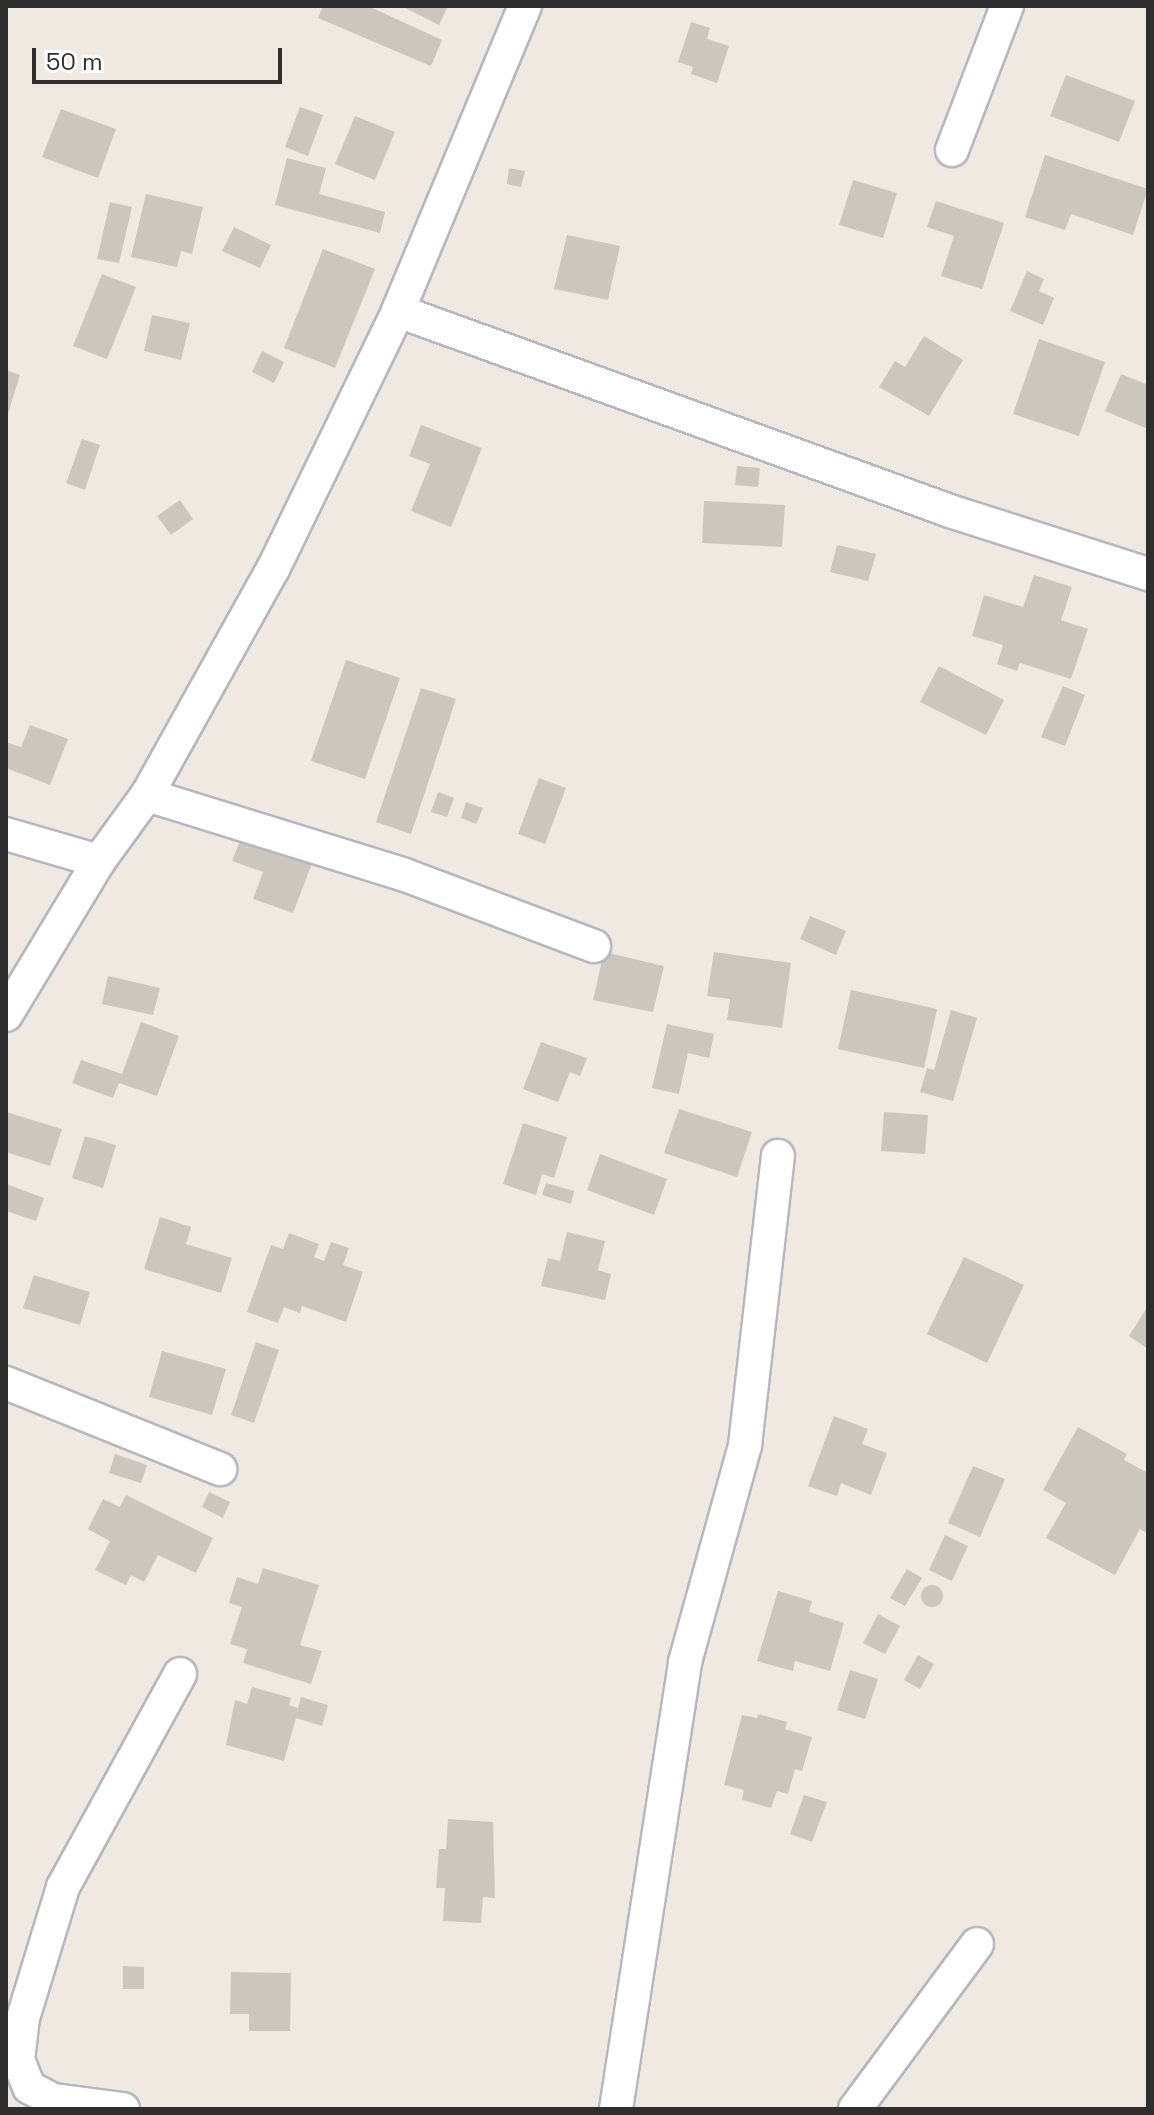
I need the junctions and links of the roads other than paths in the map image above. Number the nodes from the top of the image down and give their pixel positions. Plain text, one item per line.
1 (525, 6) edge
2 (1007, 6) edge
3 (952, 150) dead end
4 (398, 311) junction
5 (1148, 574) edge
6 (147, 795) junction
7 (6, 834) edge
8 (99, 861) junction
9 (594, 946) dead end
10 (6, 1015) edge
11 (778, 1156) dead end
12 (6, 1383) edge
13 (220, 1469) dead end
14 (180, 1674) dead end
15 (977, 1944) dead end
16 (123, 2109) edge
17 (616, 2109) edge
18 (855, 2109) edge

1 - 4 street
2 - 3 street
4 - 5 street
4 - 6 street
6 - 8 street
6 - 9 street
7 - 8 street
8 - 10 street
11 - 17 street
12 - 13 street
14 - 16 street
15 - 18 street

